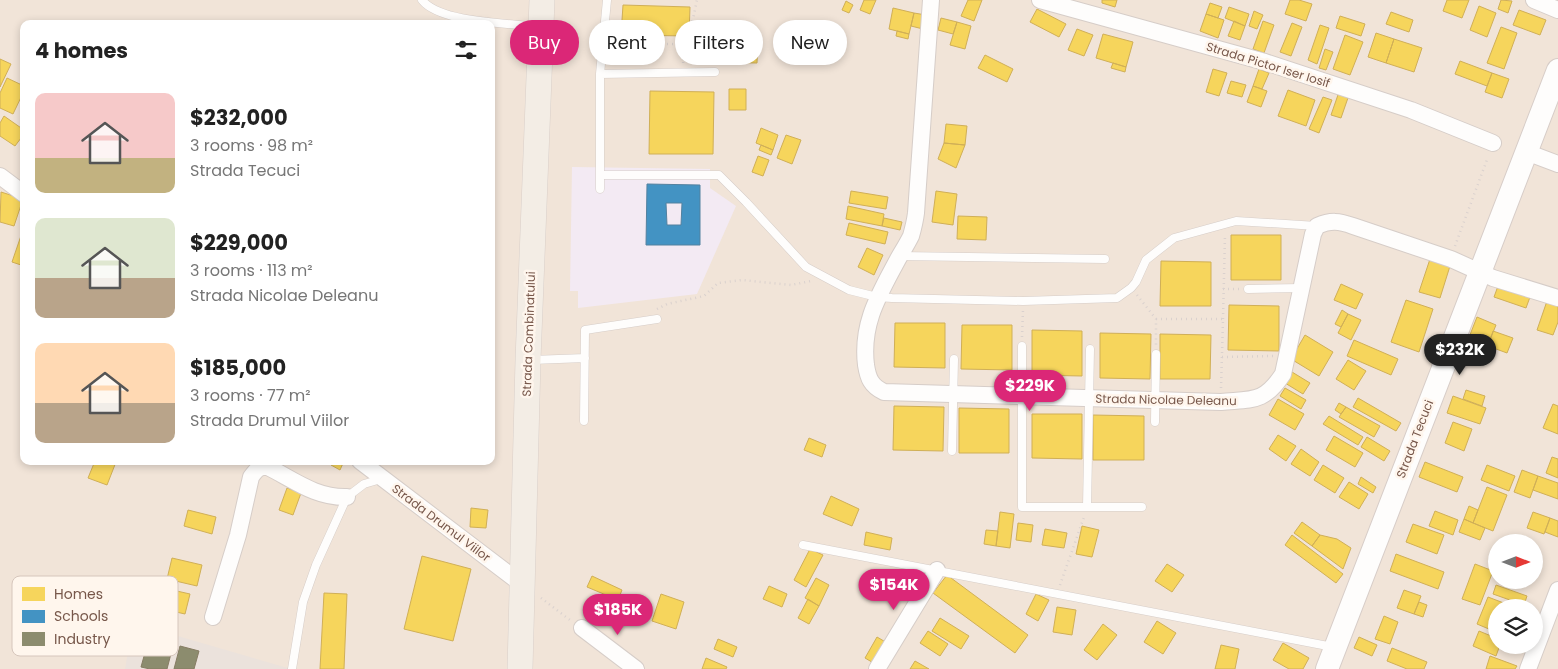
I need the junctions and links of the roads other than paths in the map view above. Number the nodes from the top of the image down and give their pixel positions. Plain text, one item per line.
1 (422, 0) edge
2 (542, 0) edge
3 (607, 0) edge
4 (932, 0) edge
5 (1040, 0) edge
6 (1534, 0) edge
7 (1558, 10) edge
8 (479, 20) edge
9 (541, 20) edge
10 (495, 22) edge
11 (510, 24) edge
12 (540, 65) edge
13 (1558, 70) edge
14 (715, 72) dead end
15 (600, 74) junction
16 (1493, 143) road end
17 (1526, 152) junction
18 (1558, 164) edge
19 (600, 175) junction
20 (0, 176) edge
21 (600, 189) dead end
22 (20, 191) edge
23 (1317, 226) junction
24 (900, 256) junction
25 (1105, 259) dead end
26 (1480, 272) junction
27 (1302, 288) junction
28 (1248, 289) road end
29 (877, 297) junction
30 (1558, 298) edge
31 (658, 319) dead end
32 (1022, 346) road end
33 (1090, 349) dead end
34 (1156, 354) road end
35 (585, 358) junction
36 (954, 359) dead end
37 (528, 360) junction
38 (953, 394) junction
39 (1022, 396) junction
40 (1088, 399) junction
41 (1155, 400) junction
42 (584, 421) dead end
43 (1155, 422) dead end
44 (952, 451) dead end
45 (365, 465) edge
46 (382, 478) junction
47 (347, 497) junction
48 (1087, 506) junction
49 (1142, 508) dead end
50 (803, 545) dead end
51 (937, 570) junction
52 (523, 585) junction
53 (1558, 590) edge
54 (213, 617) dead end
55 (582, 628) road end
56 (1335, 647) junction
57 (292, 669) edge
58 (520, 669) edge
59 (636, 669) edge
60 (877, 669) edge
61 (1327, 669) edge
62 (1528, 669) edge

1 - 8 lane
2 - 9 main road, Strada Combinatului
3 - 15 lane
4 - 24 street, Strada Nicolae Deleanu
5 - 16 street, Strada Pictor Iser Iosif
6 - 7 street
10 - 11 lane
12 - 37 main road, Strada Combinatului
13 - 17 main road, Strada Tecuci
14 - 15 lane
15 - 19 lane
17 - 18 street
17 - 26 main road, Strada Tecuci
19 - 21 lane
19 - 29 lane
20 - 22 street
23 - 26 street
23 - 27 street, Strada Nicolae Deleanu
23 - 29 lane
24 - 25 lane
24 - 29 street, Strada Nicolae Deleanu
26 - 30 street
26 - 56 main road, Strada Tecuci
27 - 28 lane
27 - 41 street, Strada Nicolae Deleanu
29 - 38 street, Strada Nicolae Deleanu
31 - 35 lane
32 - 39 lane
33 - 40 lane
34 - 41 lane
35 - 37 lane
35 - 42 lane
36 - 38 lane
37 - 52 main road, Strada Combinatului
38 - 39 street, Strada Nicolae Deleanu
38 - 44 lane
39 - 40 street, Strada Nicolae Deleanu
39 - 48 lane
40 - 41 street, Strada Nicolae Deleanu
40 - 48 lane
41 - 43 lane
45 - 46 street, Strada Drumul Viilor
46 - 47 lane
46 - 52 street, Strada Drumul Viilor
47 - 54 street
47 - 57 lane
48 - 49 lane
50 - 51 lane
51 - 56 lane
51 - 60 street
52 - 58 main road, Strada Combinatului
53 - 62 street
55 - 59 street
56 - 61 main road, Strada Tecuci

